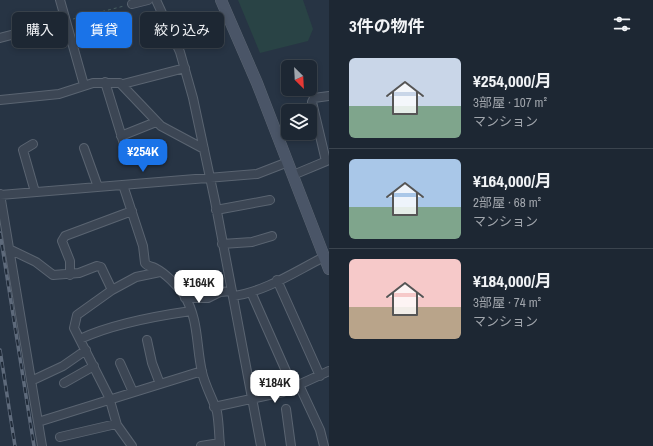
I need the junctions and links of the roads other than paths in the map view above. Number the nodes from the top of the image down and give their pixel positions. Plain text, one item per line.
1 (60, 0) edge
2 (148, 0) edge
3 (156, 0) edge
4 (221, 0) edge
5 (132, 4) road end
6 (63, 12) edge
7 (68, 31) edge
8 (12, 35) edge
9 (0, 38) edge
10 (185, 68) junction
11 (105, 82) junction
12 (123, 84) junction
13 (84, 85) junction
14 (329, 96) edge
15 (0, 100) edge
16 (156, 122) junction
17 (122, 136) junction
18 (33, 144) dead end
19 (84, 148) dead end
20 (204, 149) junction
21 (128, 157) dead end
22 (328, 161) edge
23 (288, 162) junction
24 (293, 175) junction
25 (210, 178) junction
26 (124, 185) junction
27 (98, 187) junction
28 (35, 192) junction
29 (0, 195) edge
30 (270, 200) dead end
31 (216, 210) junction
32 (132, 212) junction
33 (272, 236) dead end
34 (222, 244) junction
35 (9, 248) junction
36 (324, 257) junction
37 (329, 270) edge
38 (160, 272) junction
39 (70, 275) junction
40 (277, 280) junction
41 (112, 290) junction
42 (251, 292) junction
43 (233, 294) junction
44 (185, 298) junction
45 (191, 311) junction
46 (80, 340) junction
47 (148, 340) dead end
48 (86, 350) junction
49 (120, 364) dead end
50 (94, 366) junction
51 (202, 371) junction
52 (329, 371) edge
53 (320, 376) junction
54 (31, 381) junction
55 (64, 383) dead end
56 (160, 384) junction
57 (296, 386) junction
58 (133, 392) junction
59 (109, 400) junction
60 (252, 400) junction
61 (214, 407) junction
62 (286, 408) dead end
63 (38, 422) junction
64 (116, 424) junction
65 (60, 437) dead end
66 (128, 445) edge
67 (220, 445) edge
68 (42, 446) edge
69 (201, 446) edge
70 (261, 446) edge
71 (291, 446) edge
72 (324, 446) edge

1 - 6 street
2 - 5 street
3 - 10 street
4 - 23 main road
7 - 13 street
8 - 9 street
10 - 12 street
10 - 20 street
11 - 12 street
11 - 13 street
11 - 17 street
12 - 16 street
13 - 15 street
14 - 22 street
16 - 17 street
16 - 20 street
17 - 21 street
18 - 28 street
19 - 27 street
20 - 25 street
22 - 24 street
23 - 24 main road
23 - 25 street
24 - 36 main road
25 - 26 street
25 - 31 street
26 - 27 street
26 - 32 street
27 - 28 street
28 - 29 street
29 - 35 street
30 - 31 street
31 - 34 street
32 - 38 street
32 - 39 street
33 - 34 street
34 - 43 street
35 - 39 street
35 - 54 street
36 - 37 main road
36 - 40 street
38 - 41 street
38 - 44 street
39 - 41 street
40 - 42 street
40 - 53 street
41 - 46 street
42 - 43 street
42 - 57 street
43 - 44 street
43 - 60 street
44 - 45 street
45 - 46 street
45 - 51 street
46 - 48 street
47 - 56 street
48 - 50 street
48 - 54 street
49 - 58 street
50 - 55 street
50 - 59 street
51 - 56 street
51 - 61 street
52 - 53 street
53 - 57 street
54 - 63 street
56 - 58 street
57 - 60 street
57 - 72 street
58 - 59 street
59 - 63 street
59 - 64 street
60 - 61 street
60 - 70 street
61 - 67 street
62 - 71 street
63 - 68 street
64 - 65 street
64 - 66 street
67 - 69 street

